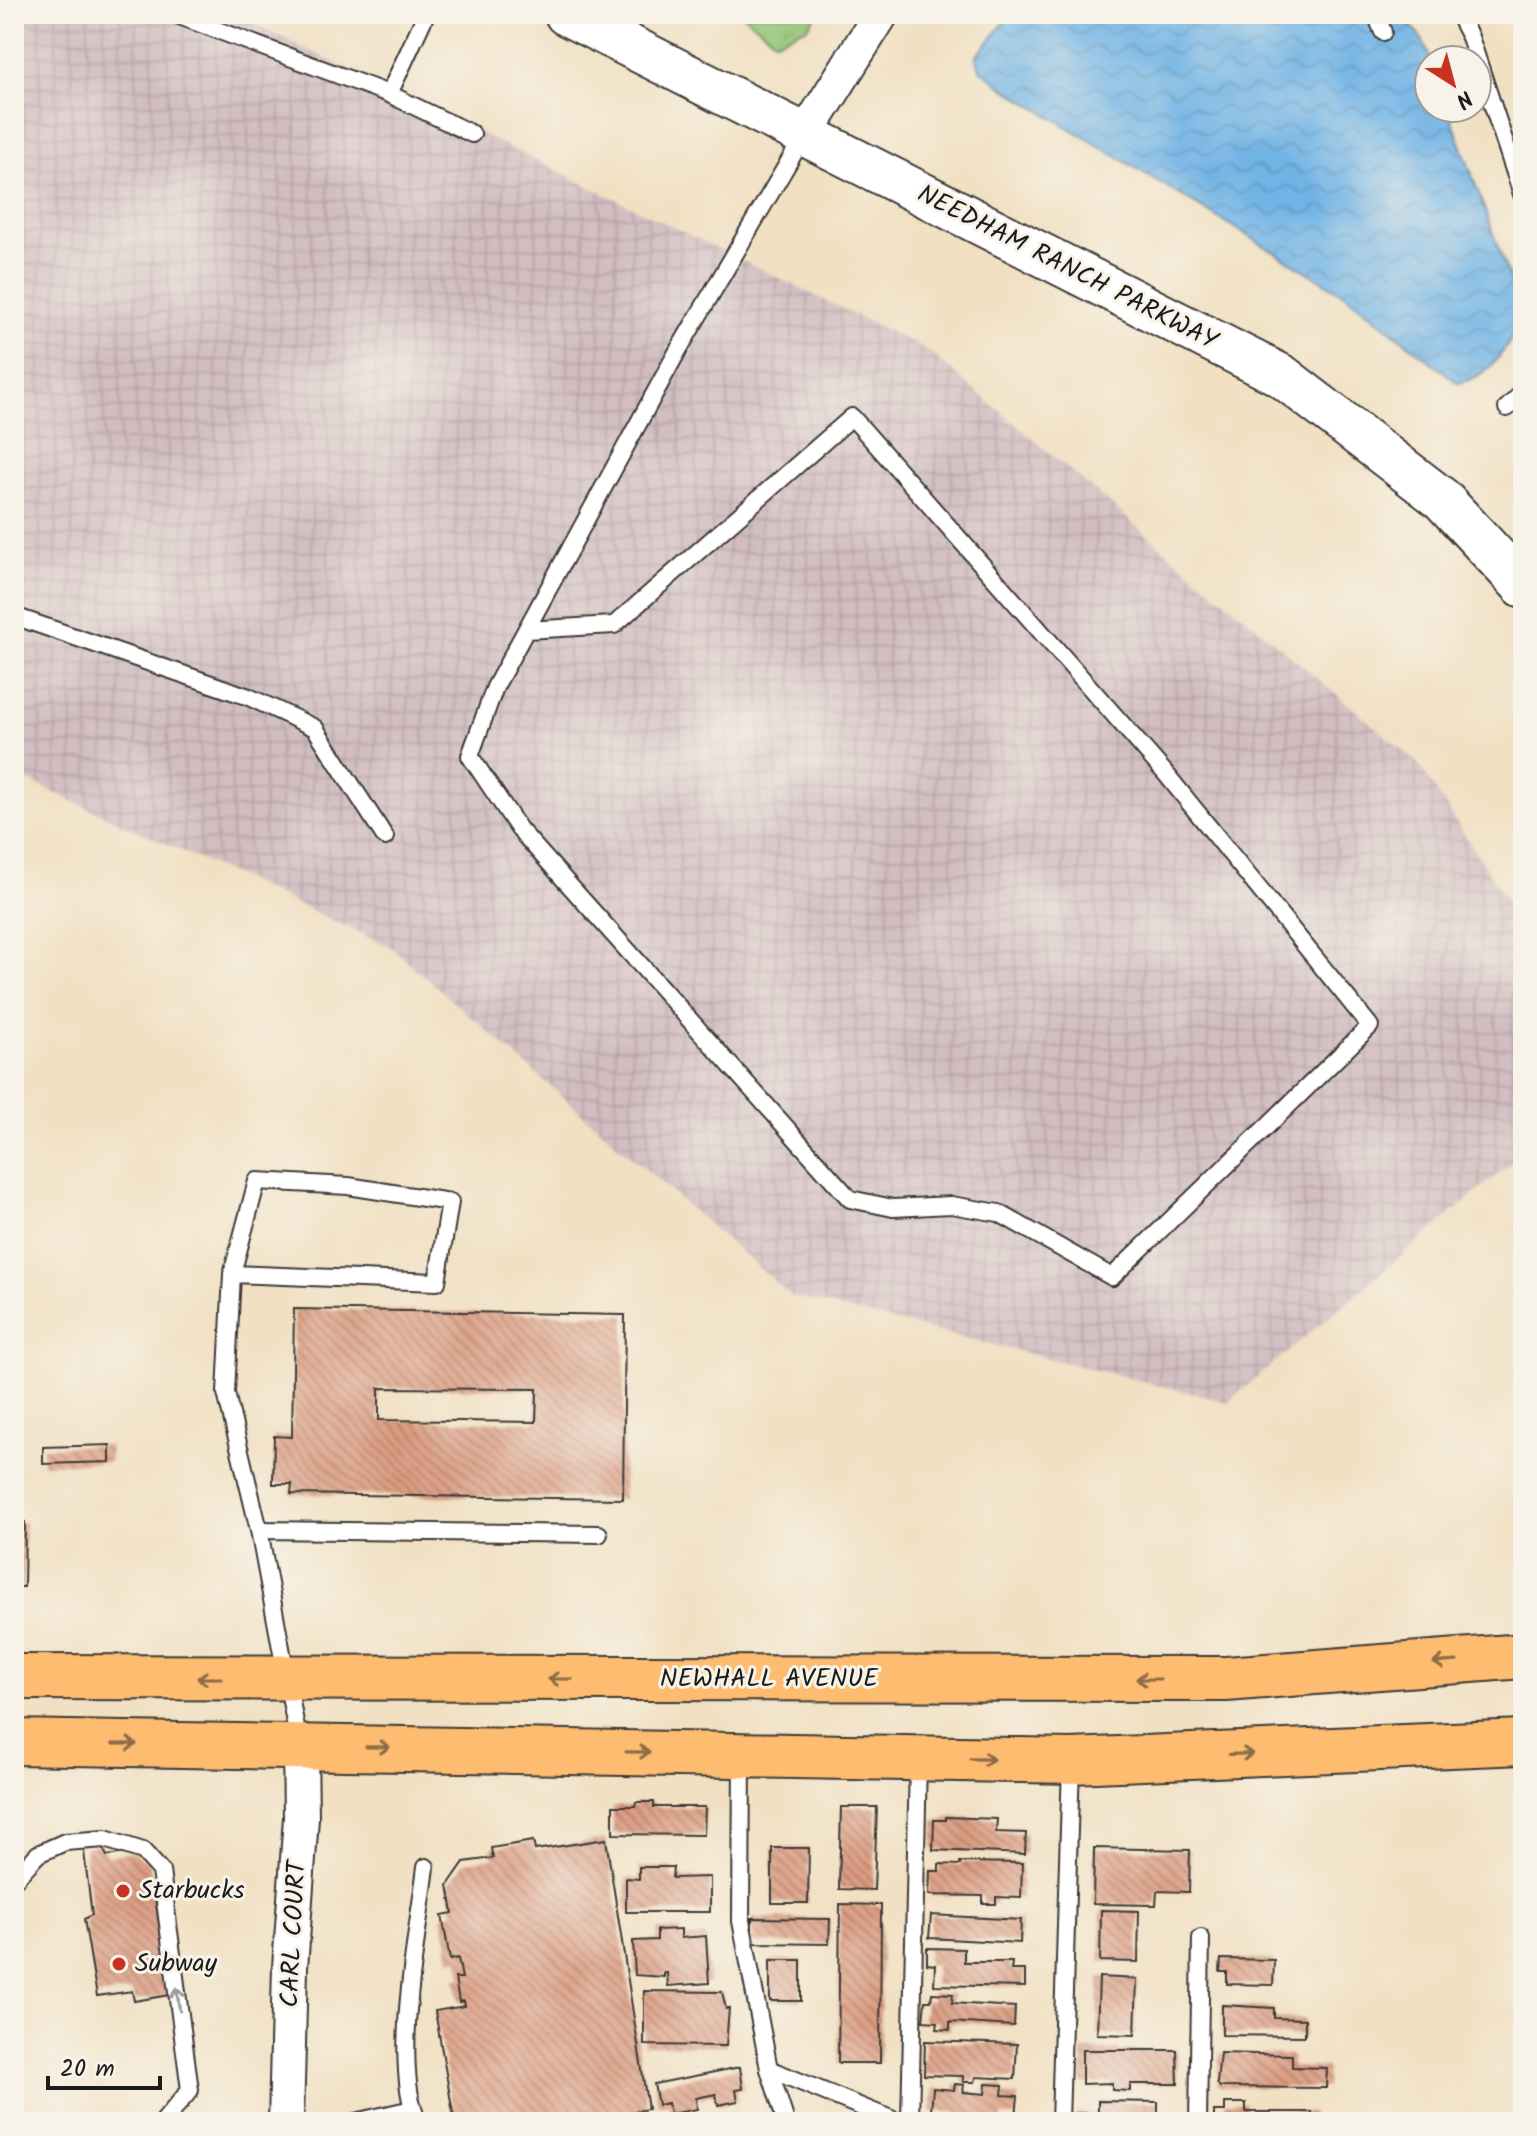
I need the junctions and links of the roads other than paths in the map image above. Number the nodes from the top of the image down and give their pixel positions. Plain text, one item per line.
1 (174, 14) edge
2 (426, 14) edge
3 (566, 14) edge
4 (881, 14) edge
5 (1376, 14) edge
6 (1458, 14) edge
7 (1383, 32) dead end
8 (389, 94) junction
9 (472, 134) dead end
10 (805, 135) junction
11 (1523, 197) edge
12 (1523, 392) edge
13 (1507, 408) dead end
14 (1523, 586) edge
15 (14, 616) edge
16 (526, 630) junction
17 (385, 837) dead end
18 (232, 1274) junction
19 (259, 1530) junction
20 (599, 1534) dead end
21 (1523, 1656) edge
22 (14, 1677) edge
23 (287, 1679) junction
24 (14, 1742) edge
25 (1523, 1742) edge
26 (300, 1746) junction
27 (742, 1755) junction
28 (918, 1758) junction
29 (1071, 1761) junction
30 (426, 1867) dead end
31 (14, 1880) edge
32 (1201, 1938) dead end
33 (769, 2069) junction
34 (415, 2116) edge
35 (163, 2122) edge
36 (286, 2122) edge
37 (355, 2122) edge
38 (786, 2122) edge
39 (898, 2122) edge
40 (910, 2122) edge
41 (1060, 2122) edge
42 (1198, 2122) edge

1 - 8 lane
2 - 8 lane
3 - 10 street, NEEDHAM RANCH PARKWAY
4 - 10 street
5 - 7 lane
6 - 11 lane
8 - 9 lane
10 - 14 street, NEEDHAM RANCH PARKWAY
10 - 16 lane
12 - 13 lane
15 - 17 lane
16 - 16 lane
18 - 18 lane
18 - 19 lane
19 - 20 lane
19 - 23 lane
21 -> 23 main road, NEWHALL AVENUE
23 -> 22 main road, NEWHALL AVENUE
23 - 26 lane
24 -> 26 main road
29 -> 25 main road
26 -> 27 main road
26 - 36 street, CARL COURT
27 - 28 main road
27 - 33 lane
28 -> 29 main road
28 - 40 lane
29 - 41 lane
30 - 34 lane
35 -> 31 lane
32 - 42 lane
33 - 38 lane
33 - 39 lane
34 - 37 lane

